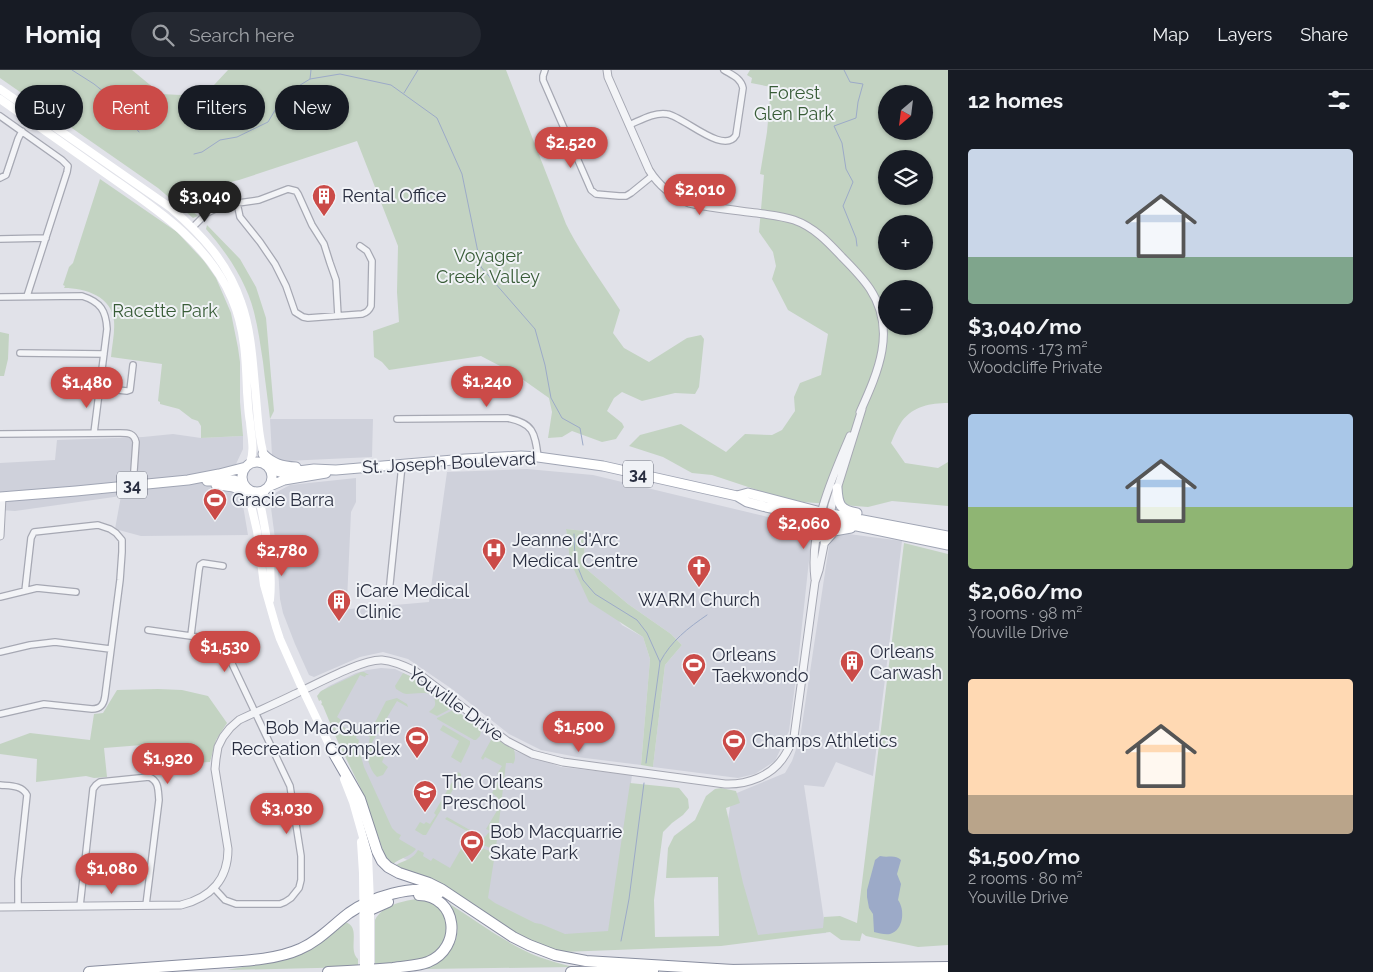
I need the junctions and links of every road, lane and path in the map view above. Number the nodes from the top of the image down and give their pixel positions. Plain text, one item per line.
1 (545, 70) edge
2 (607, 70) edge
3 (724, 70) edge
4 (0, 88) edge
5 (0, 99) edge
6 (0, 116) edge
7 (629, 125) junction
8 (22, 131) junction
9 (652, 176) junction
10 (0, 178) edge
11 (237, 203) junction
12 (193, 227) junction
13 (187, 234) junction
14 (46, 238) junction
15 (0, 239) edge
16 (360, 246) dead end
17 (27, 296) junction
18 (0, 297) edge
19 (338, 316) junction
20 (20, 354) dead end
21 (104, 354) junction
22 (133, 366) dead end
23 (100, 388) junction
24 (862, 409) junction
25 (397, 419) dead end
26 (94, 433) junction
27 (0, 434) edge
28 (263, 454) junction
29 (538, 457) junction
30 (248, 465) junction
31 (402, 465) junction
32 (269, 467) junction
33 (314, 469) junction
34 (336, 470) junction
35 (188, 480) junction
36 (201, 481) junction
37 (133, 485) junction
38 (245, 486) junction
39 (267, 488) junction
40 (837, 488) junction
41 (737, 496) junction
42 (1, 497) edge
43 (250, 499) junction
44 (766, 508) junction
45 (825, 516) junction
46 (862, 527) junction
47 (948, 532) edge
48 (0, 536) edge
49 (948, 536) edge
50 (821, 539) junction
51 (948, 545) edge
52 (223, 566) dead end
53 (24, 591) junction
54 (76, 592) dead end
55 (389, 593) dead end
56 (0, 597) edge
57 (270, 606) junction
58 (148, 630) dead end
59 (191, 636) junction
60 (110, 649) junction
61 (0, 652) edge
62 (303, 690) junction
63 (255, 712) junction
64 (0, 714) edge
65 (333, 752) junction
66 (0, 784) edge
67 (214, 888) junction
68 (461, 902) junction
69 (146, 905) junction
70 (80, 906) junction
71 (368, 906) junction
72 (0, 907) edge
73 (18, 907) junction
74 (367, 961) junction
75 (948, 967) edge
76 (733, 970) junction
77 (89, 972) edge
78 (328, 972) edge
79 (364, 972) edge
80 (370, 972) edge
81 (571, 972) edge

1 - 9 street
2 - 7 street
3 - 7 street
4 - 12 main road
5 - 13 main road
6 - 8 street
7 - 9 street
8 - 10 street
8 - 14 street
9 - 24 street
11 - 12 street
11 - 19 street
11 - 19 street
12 - 13 main road
12 - 28 main road
13 - 30 main road
14 - 15 street
14 - 17 street
16 - 19 street
17 - 18 street
17 - 21 street
20 - 21 street
21 - 23 street
22 - 23 street
23 - 26 street
24 - 40 street
24 - 45 street
25 - 29 street
26 - 27 street
26 - 37 street
28 - 32 main road
28 - 33 main road
29 - 31 main road, St. Joseph Boulevard / 34
29 - 41 main road, St. Joseph Boulevard / 34
30 - 32 main road, 34
30 - 35 main road, 34
30 - 38 main road
31 - 34 main road, St. Joseph Boulevard / 34
31 - 55 street
32 - 33 main road, St. Joseph Boulevard / 34
32 - 39 main road
33 - 34 main road, St. Joseph Boulevard / 34
34 - 39 main road, St. Joseph Boulevard / 34
35 - 36 main road, 34
35 - 37 main road, 34
36 - 38 main road, 34
36 - 43 main road
37 - 42 main road, 34
38 - 39 main road, 34
38 - 43 main road
39 - 57 main road
40 - 45 street
40 - 47 main road
41 - 44 main road, St. Joseph Boulevard / 34
41 - 45 main road, St. Joseph Boulevard / 34
42 - 48 street
43 - 57 main road
44 - 45 main road, St. Joseph Boulevard / 34
44 - 50 main road
45 - 46 main road, St. Joseph Boulevard / 34
45 - 49 main road, St. Joseph Boulevard / 34
45 - 50 street, Youville Drive
46 - 50 main road
46 - 51 main road, St. Joseph Boulevard / 34
50 - 62 street, Youville Drive
52 - 59 street
53 - 54 street
53 - 56 street
53 - 60 street
57 - 62 main road
58 - 59 street
59 - 63 street
60 - 61 street
60 - 64 street
62 - 63 street, Youville Drive
62 - 65 main road
63 - 67 street, Youville Drive
63 - 67 street
65 - 68 highway
65 - 71 main road
66 - 73 street
67 - 69 street
68 - 71 highway
68 - 76 highway
69 - 70 street
69 - 70 street
70 - 73 street
71 - 74 main road
71 - 77 highway
71 - 78 highway
72 - 73 street
74 - 79 main road, bridge
74 - 80 main road, bridge
75 - 76 highway
76 - 81 highway

